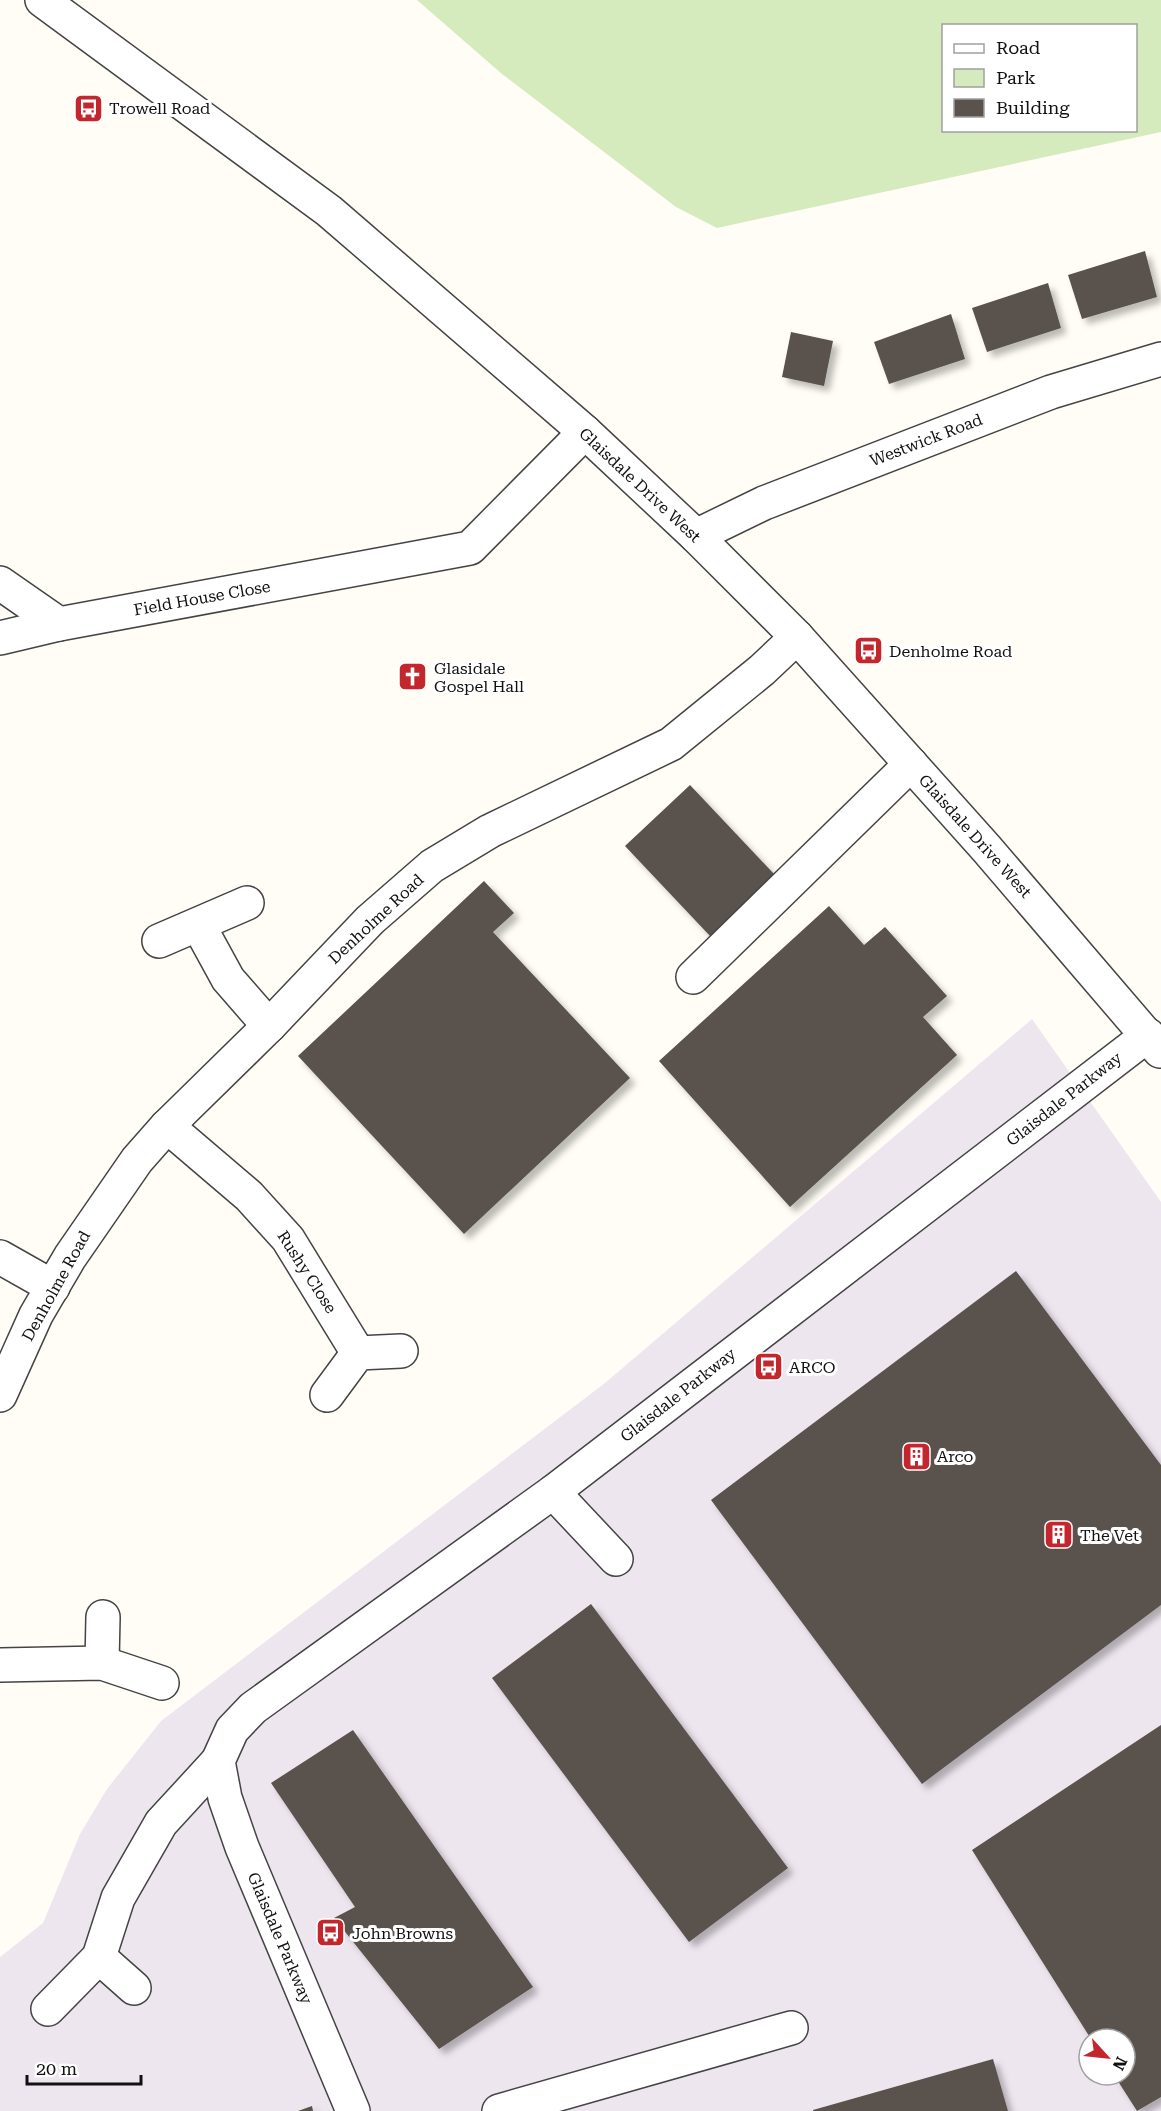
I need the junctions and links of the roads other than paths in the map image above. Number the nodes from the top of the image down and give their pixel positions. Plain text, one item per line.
1 (57, 4) edge
2 (1161, 359) edge
3 (585, 432) junction
4 (696, 536) junction
5 (0, 583) edge
6 (59, 624) junction
7 (797, 637) junction
8 (0, 638) edge
9 (911, 764) junction
10 (248, 903) dead end
11 (199, 926) junction
12 (159, 941) dead end
13 (693, 976) dead end
14 (269, 1026) junction
15 (1155, 1043) edge
16 (166, 1126) junction
17 (0, 1257) edge
18 (53, 1287) junction
19 (401, 1351) dead end
20 (358, 1353) junction
21 (0, 1395) edge
22 (327, 1395) dead end
23 (553, 1492) junction
24 (616, 1559) dead end
25 (103, 1617) dead end
26 (102, 1663) junction
27 (0, 1665) edge
28 (162, 1683) dead end
29 (218, 1761) junction
30 (99, 1957) junction
31 (134, 1988) dead end
32 (48, 2009) dead end
33 (791, 2028) dead end
34 (353, 2111) edge
35 (499, 2111) edge

1 - 3 street, Glaisdale Drive West
2 - 4 street, Westwick Road
3 - 4 street, Glaisdale Drive West
3 - 6 street, Field House Close
4 - 7 street, Glaisdale Drive West
5 - 6 street
6 - 8 street, Field House Close
7 - 9 street, Glaisdale Drive West
7 - 14 street, Denholme Road
9 - 13 street
9 - 15 street, Glaisdale Drive West
10 - 11 street
11 - 12 street
11 - 14 street
14 - 16 street, Denholme Road
15 - 23 street, Glaisdale Parkway
16 - 18 street, Denholme Road
16 - 20 street, Rushy Close
17 - 18 street
18 - 21 street, Denholme Road
19 - 20 street
20 - 22 street
23 - 24 street
23 - 29 street, Glaisdale Parkway
25 - 26 street
26 - 27 street
26 - 28 street
29 - 30 street, Glaisdale Parkway
29 - 34 street, Glaisdale Parkway
30 - 31 street
30 - 32 street, Glaisdale Parkway
33 - 35 street

